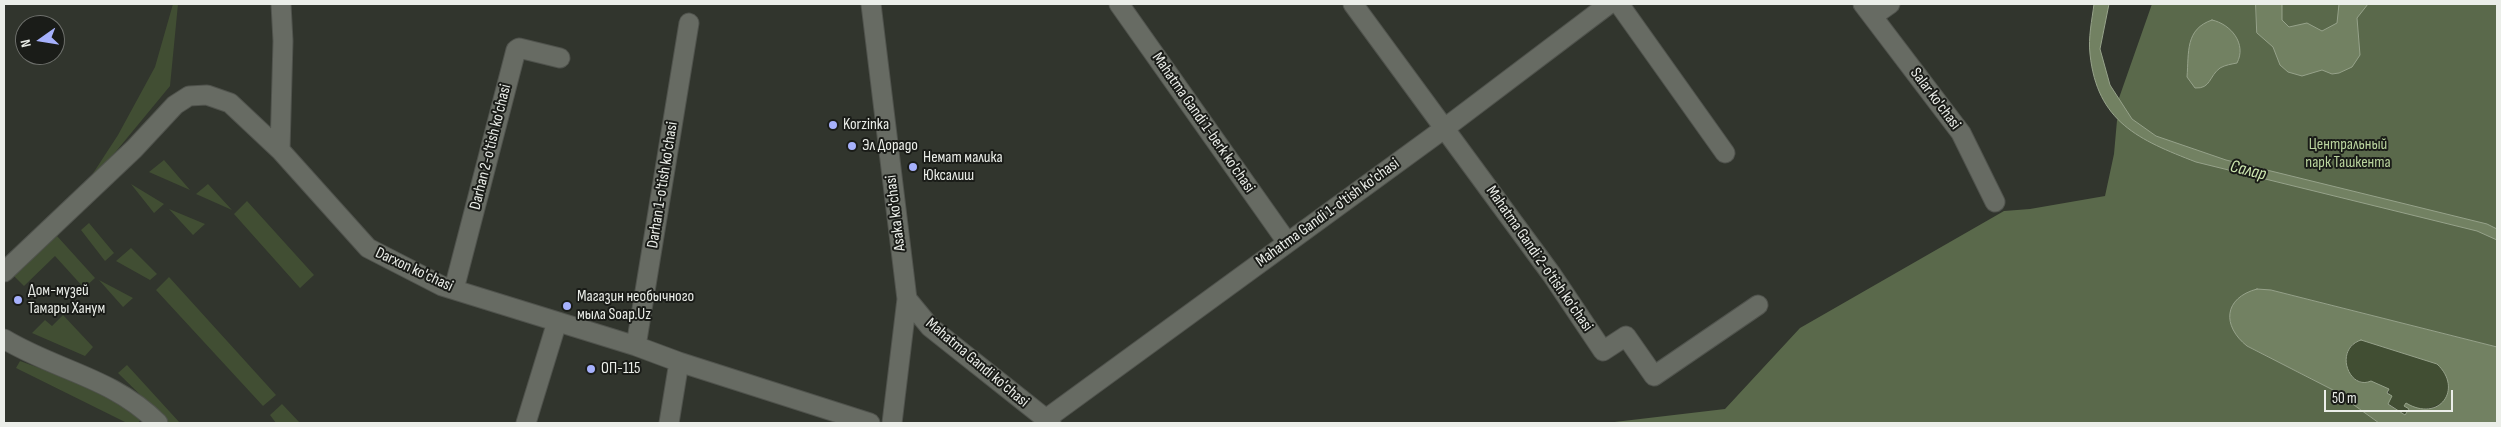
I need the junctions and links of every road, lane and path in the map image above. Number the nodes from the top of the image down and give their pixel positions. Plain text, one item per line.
1 (281, 4) edge
2 (871, 4) edge
3 (1119, 4) edge
4 (1353, 4) edge
5 (1609, 4) edge
6 (1619, 4) edge
7 (1890, 4) edge
8 (1868, 10) edge
9 (689, 23) dead end
10 (560, 58) dead end
11 (1445, 128) junction
12 (280, 150) junction
13 (1725, 153) dead end
14 (1995, 202) dead end
15 (1287, 242) junction
16 (4, 272) edge
17 (454, 289) junction
18 (907, 299) junction
19 (1758, 305) dead end
20 (556, 322) junction
21 (4, 339) edge
22 (636, 346) junction
23 (679, 362) junction
24 (1048, 421) edge
25 (158, 423) edge
26 (526, 423) edge
27 (669, 423) edge
28 (870, 423) edge
29 (892, 423) edge

1 - 12 street
2 - 18 street, Asaka ko'chasi
3 - 15 street, Mahatma Gandi 1-berk ko'chasi
4 - 11 street, Mahatma Gandi 2-o'tish ko'chasi
5 - 11 street, Mahatma Gandi 1-o'tish ko'chasi
6 - 13 street
7 - 8 street
8 - 14 street, Salar ko'chasi
9 - 22 street, Darhan 1-o'tish ko'chasi
10 - 17 street, Darhan 2-o'tish ko'chasi
11 - 15 street, Mahatma Gandi 1-o'tish ko'chasi
11 - 19 street, Mahatma Gandi 2-o'tish ko'chasi
12 - 16 street, Darxon ko'chasi
12 - 17 street, Darxon ko'chasi
15 - 24 street, Mahatma Gandi 1-o'tish ko'chasi
17 - 20 street, Darxon ko'chasi
18 - 24 street, Mahatma Gandi ko'chasi
18 - 29 street, Asaka ko'chasi
20 - 22 street, Darxon ko'chasi
20 - 26 street
21 - 25 street
22 - 23 street, Darxon ko'chasi
23 - 27 street
23 - 28 street, Darxon ko'chasi

